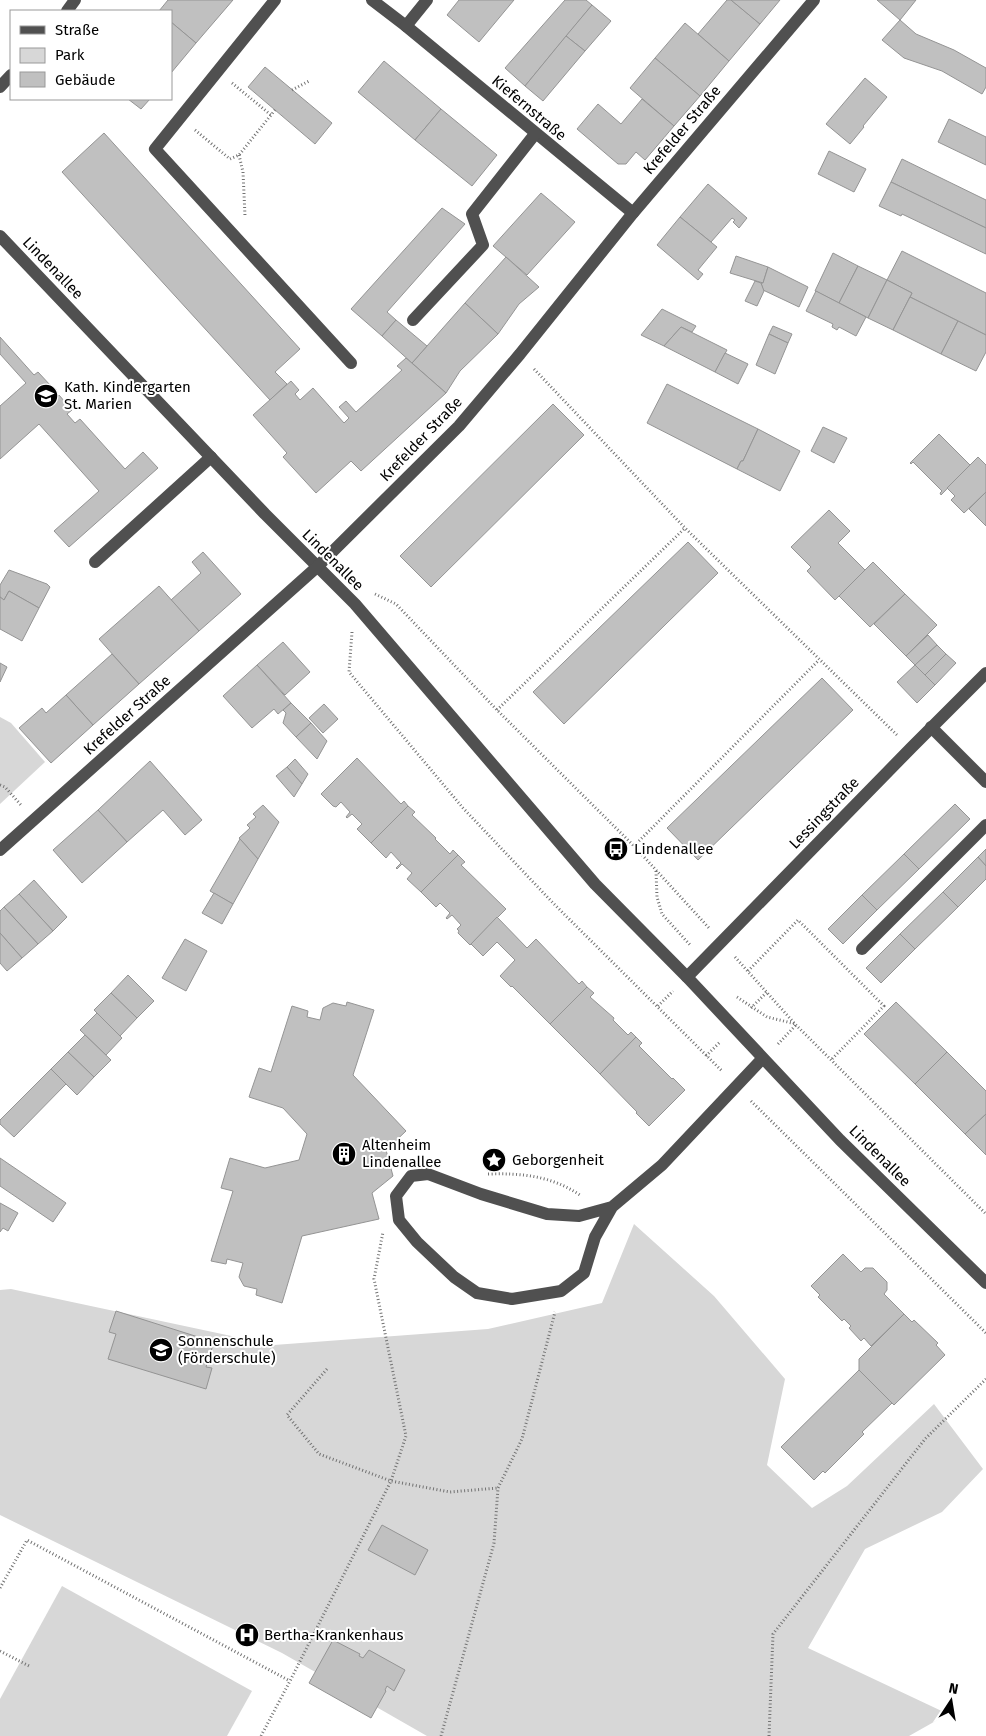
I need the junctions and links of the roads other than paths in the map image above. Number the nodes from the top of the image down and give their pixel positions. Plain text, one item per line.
1 (76, 0) edge
2 (275, 0) edge
3 (372, 0) edge
4 (427, 0) edge
5 (814, 0) edge
6 (68, 10) edge
7 (406, 26) junction
8 (10, 76) edge
9 (0, 87) edge
10 (535, 134) junction
11 (633, 214) junction
12 (0, 236) edge
13 (413, 320) dead end
14 (351, 363) dead end
15 (211, 457) junction
16 (95, 562) dead end
17 (317, 567) junction
18 (986, 673) edge
19 (931, 728) junction
20 (986, 782) edge
21 (986, 825) edge
22 (0, 850) edge
23 (862, 949) dead end
24 (687, 977) junction
25 (762, 1059) junction
26 (612, 1207) junction
27 (986, 1284) edge

1 - 6 street
2 - 14 street
3 - 7 street, Kiefernstraße
4 - 7 street
5 - 11 street, Krefelder Straße
7 - 10 street, Kiefernstraße
8 - 9 street
10 - 11 street, Kiefernstraße
10 - 13 street
11 - 17 street, Krefelder Straße
12 - 15 street, Lindenallee
15 - 16 street
15 - 17 street, Lindenallee
17 - 22 street, Krefelder Straße
17 - 24 street, Lindenallee
18 - 19 street, Lessingstraße
19 - 20 street
19 - 24 street, Lessingstraße
21 - 23 street
24 - 25 street, Lindenallee
25 - 26 street
25 - 27 street, Lindenallee
26 - 26 street

